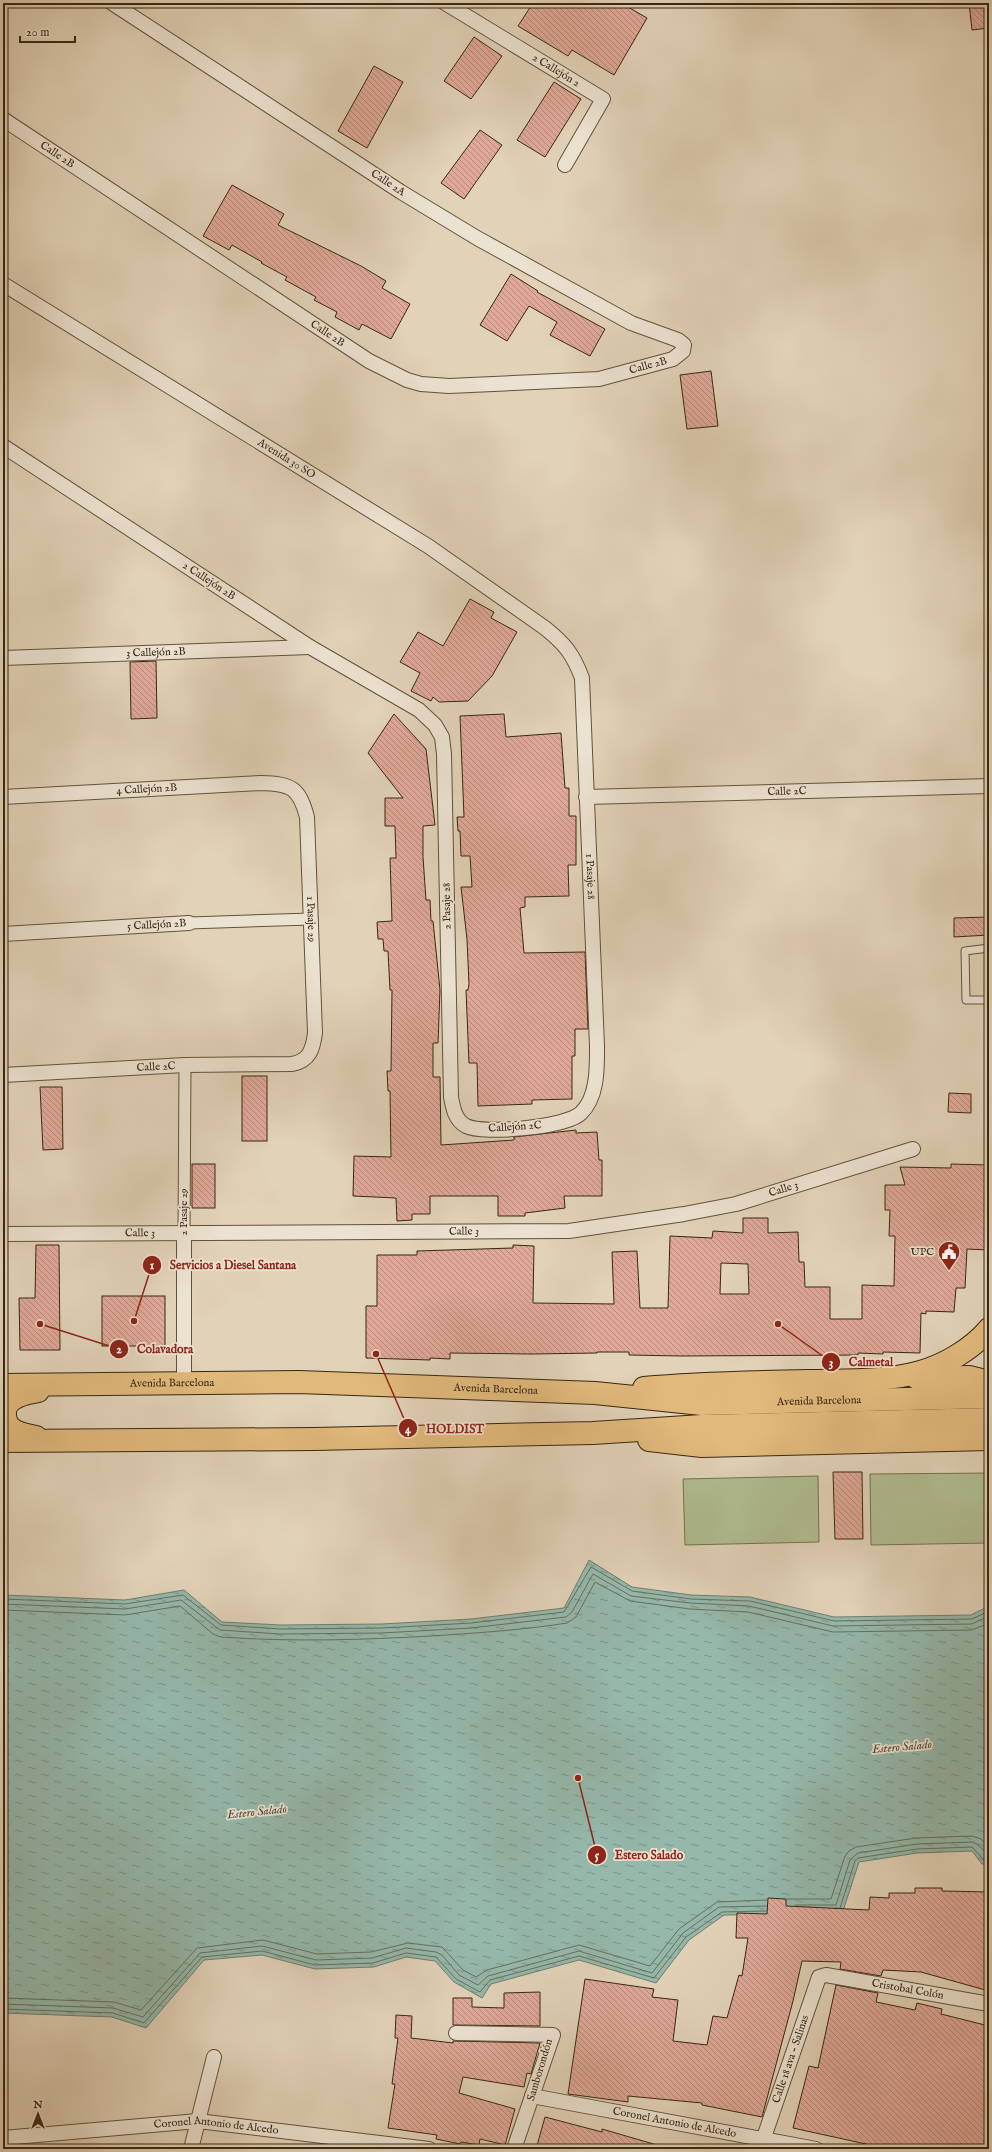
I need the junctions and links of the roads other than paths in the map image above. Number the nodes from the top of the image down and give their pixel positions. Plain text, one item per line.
1 (112, 3) edge
2 (445, 3) edge
3 (3, 119) edge
4 (565, 165) dead end
5 (3, 284) edge
6 (678, 340) joint
7 (3, 446) edge
8 (563, 643) joint
9 (310, 647) junction
10 (3, 658) edge
11 (419, 710) joint
12 (290, 786) joint
13 (989, 786) edge
14 (3, 797) edge
15 (586, 797) junction
16 (311, 919) junction
17 (189, 922) joint
18 (3, 934) edge
19 (989, 948) edge
20 (989, 1000) edge
21 (307, 1058) joint
22 (185, 1065) junction
23 (3, 1075) edge
24 (454, 1110) joint
25 (582, 1112) joint
26 (913, 1148) dead end
27 (184, 1233) junction
28 (3, 1234) edge
29 (989, 1329) edge
30 (877, 1379) junction
31 (989, 1382) edge
32 (184, 1383) junction
33 (3, 1385) edge
34 (69, 1385) junction
35 (596, 1393) junction
36 (989, 1397) edge
37 (989, 1419) edge
38 (593, 1433) junction
39 (983, 1437) edge
40 (3, 1441) edge
41 (64, 1441) junction
42 (826, 1975) joint
43 (989, 2004) edge
44 (456, 2033) dead end
45 (214, 2057) dead end
46 (532, 2096) junction
47 (198, 2121) junction
48 (3, 2138) edge
49 (761, 2144) edge
50 (191, 2149) edge
51 (429, 2149) edge
52 (514, 2149) edge
53 (816, 2149) edge

1 - 6 street, Calle 2A
2 - 4 street, 2 Callejón 2
3 - 6 street, Calle 2B
5 - 8 street, Avenida 30 SO
7 - 9 street, 2 Callejón 2B
8 - 15 street, 1 Pasaje 28
9 - 10 street, 3 Callejón 2B
9 - 11 street, 2 Callejón 2B
11 - 24 street, 2 Pasaje 28
12 - 14 street, 4 Callejón 2B
12 - 16 street, 1 Pasaje 29
13 - 15 street, Calle 2C
15 - 25 street, 1 Pasaje 28
16 - 17 street, 5 Callejón 2B
16 - 21 street, 1 Pasaje 29
17 - 18 street, 5 Callejón 2B
19 - 20 lane
21 - 22 street, Calle 2C
22 - 23 street, Calle 2C
22 - 27 street, 2 Pasaje 29
24 - 25 street, Callejón 2C
26 - 27 street, Calle 3
27 - 28 street, Calle 3
27 - 32 street, 2 Pasaje 29
29 - 30 main road
30 - 31 main road
30 - 35 main road
32 - 34 main road, Avenida Barcelona
32 - 35 main road, Avenida Barcelona
33 - 34 main road, Avenida Barcelona
34 - 41 main road
35 - 36 main road, Avenida Barcelona
37 - 38 main road, Avenida Barcelona
38 - 39 main road
38 - 41 main road, Avenida Barcelona
40 - 41 main road, Avenida Barcelona
42 - 43 street, Cristobal Colón
42 - 49 street, Calle 18 ava - Salinas
44 - 46 street, Samborondón
45 - 47 street
46 - 49 street, Coronel Antonio de Alcedo
46 - 52 street, Samborondón
47 - 48 street, Coronel Antonio de Alcedo
47 - 50 street
47 - 51 street, Coronel Antonio de Alcedo
49 - 53 street, Coronel Antonio de Alcedo

